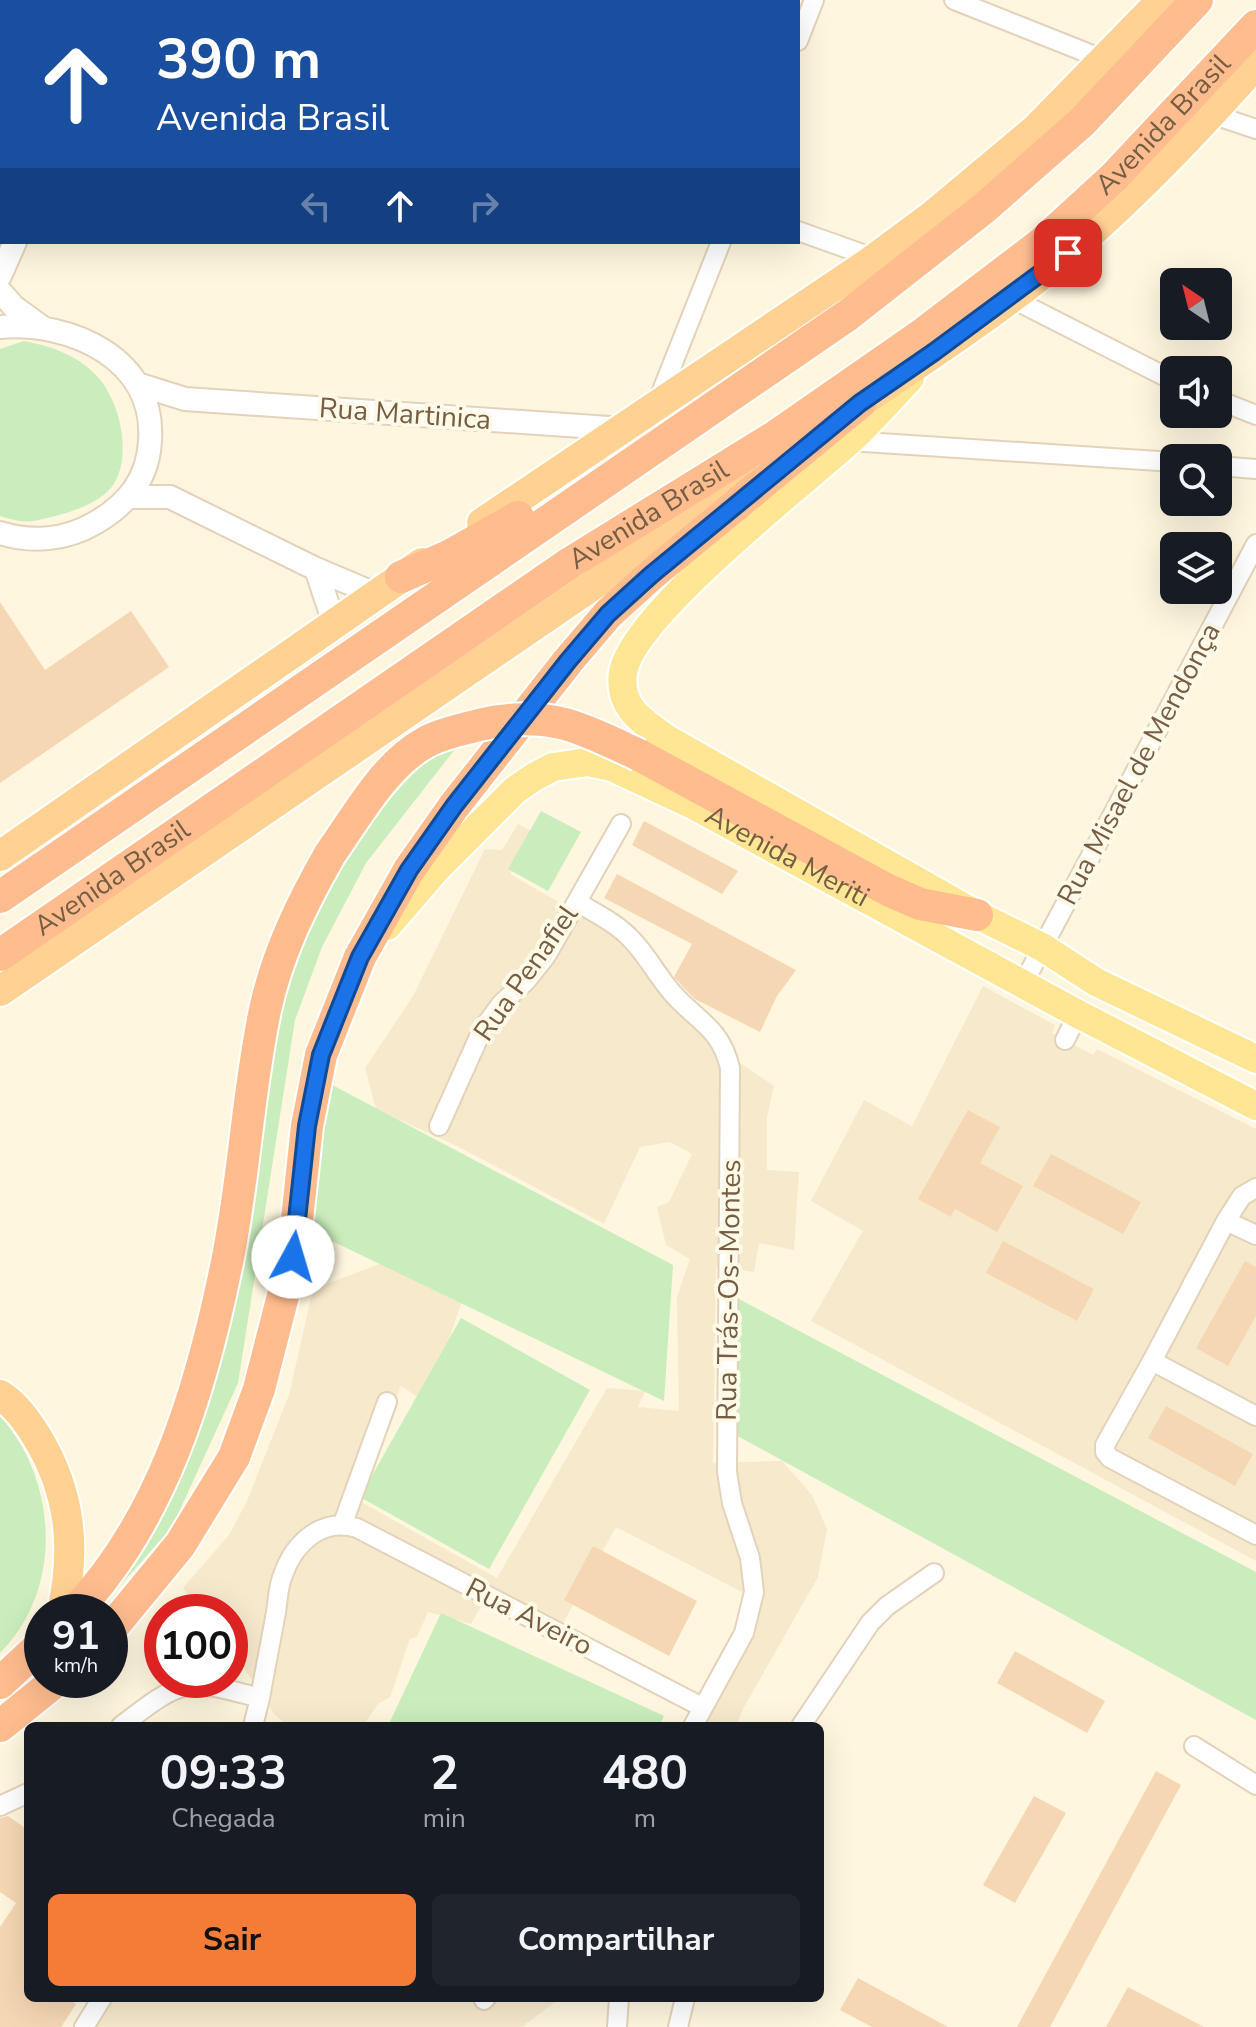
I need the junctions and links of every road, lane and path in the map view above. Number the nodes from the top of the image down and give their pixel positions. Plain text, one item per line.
1 (814, 0) edge
2 (954, 0) edge
3 (1162, 0) edge
4 (1197, 0) edge
5 (1256, 26) edge
6 (800, 36) edge
7 (1105, 60) junction
8 (1256, 64) edge
9 (1211, 114) junction
10 (1256, 129) edge
11 (800, 232) edge
12 (14, 244) edge
13 (720, 244) edge
14 (874, 258) junction
15 (0, 276) edge
16 (0, 291) edge
17 (1009, 297) junction
18 (0, 327) edge
19 (44, 328) junction
20 (934, 352) junction
21 (1160, 374) edge
22 (137, 384) junction
23 (185, 399) junction
24 (722, 400) junction
25 (860, 403) junction
26 (1232, 406) edge
27 (656, 408) junction
28 (151, 415) junction
29 (1256, 415) edge
30 (624, 429) junction
31 (849, 441) junction
32 (1160, 461) edge
33 (148, 463) junction
34 (1232, 467) edge
35 (1256, 469) edge
36 (129, 497) junction
37 (170, 497) junction
38 (0, 533) edge
39 (1256, 544) edge
40 (316, 569) junction
41 (388, 586) junction
42 (334, 623) junction
43 (636, 717) joint
44 (621, 824) dead end
45 (0, 856) edge
46 (0, 897) edge
47 (577, 902) junction
48 (977, 915) junction
49 (1042, 947) junction
50 (0, 955) edge
51 (360, 957) junction
52 (1023, 984) junction
53 (0, 991) edge
54 (1078, 1014) junction
55 (1065, 1040) dead end
56 (1256, 1059) edge
57 (1256, 1106) edge
58 (439, 1126) dead end
59 (1256, 1188) edge
60 (1226, 1221) junction
61 (1256, 1235) edge
62 (1152, 1361) junction
63 (0, 1395) edge
64 (387, 1402) dead end
65 (1256, 1416) edge
66 (350, 1526) junction
67 (1256, 1535) edge
68 (934, 1573) dead end
69 (66, 1594) edge
70 (89, 1594) edge
71 (128, 1608) edge
72 (24, 1661) edge
73 (0, 1683) edge
74 (35, 1698) edge
75 (260, 1698) junction
76 (702, 1707) junction
77 (126, 1722) edge
78 (254, 1722) edge
79 (695, 1722) edge
80 (804, 1722) edge
81 (0, 1726) edge
82 (1194, 1746) dead end
83 (1256, 1785) edge
84 (24, 1795) edge
85 (0, 1806) edge
86 (100, 2002) edge
87 (619, 2002) edge
88 (684, 2002) edge
89 (84, 2027) edge
90 (617, 2027) edge
91 (678, 2027) edge

1 - 6 street
2 - 7 street
3 - 7 highway
4 - 24 highway, Avenida Brasil
5 - 50 highway, Avenida Brasil
7 - 14 highway
8 - 9 highway, Avenida Brasil
9 - 10 street
9 - 17 highway, Avenida Brasil
11 - 14 street
12 - 15 street
13 - 27 street
14 - 27 highway
16 - 19 street
17 - 20 highway, Avenida Brasil
17 - 21 street
18 - 19 street
19 - 22 street
20 - 25 highway, Avenida Brasil
20 - 31 main road, Avenida Brasil
22 - 23 street, Rua Martinica
22 - 28 street
23 - 28 street, Rua Martinica
23 - 30 street, Rua Martinica
24 - 41 highway
24 - 46 highway, Avenida Brasil
25 - 51 highway
25 - 53 highway, Avenida Brasil
26 - 29 street
27 - 30 highway
28 - 33 street
30 - 41 highway
31 - 32 street
31 - 43 main road, Avenida Brasil
33 - 36 street
33 - 37 street
34 - 35 street
36 - 37 street
36 - 38 street
37 - 40 street
39 - 49 street, Rua Misael de Mendonça
40 - 41 street
40 - 42 street
41 - 42 highway
42 - 45 highway
43 - 48 main road, Avenida Meriti
44 - 47 street, Rua Penafiel
47 - 58 street, Rua Penafiel
47 - 76 street, Rua Trás-Os-Montes
48 - 49 main road, Avenida Meriti
48 - 70 highway, bridge
49 - 52 street, Rua Misael de Mendonça
49 - 56 main road, Avenida Meriti
51 - 52 main road, Avenida Meriti
51 - 71 highway
52 - 54 main road, Avenida Meriti
54 - 55 street
54 - 57 main road, Avenida Meriti
59 - 60 street
60 - 61 street
60 - 62 street
62 - 65 street
62 - 67 street
63 - 69 highway
64 - 66 street
66 - 75 street
66 - 76 street, Rua Aveiro
68 - 80 street
72 - 73 highway
74 - 81 highway
75 - 77 street
75 - 78 street
76 - 79 street, Rua Trás-Os-Montes
82 - 83 street
84 - 85 street
86 - 89 street
87 - 90 street
88 - 91 street

